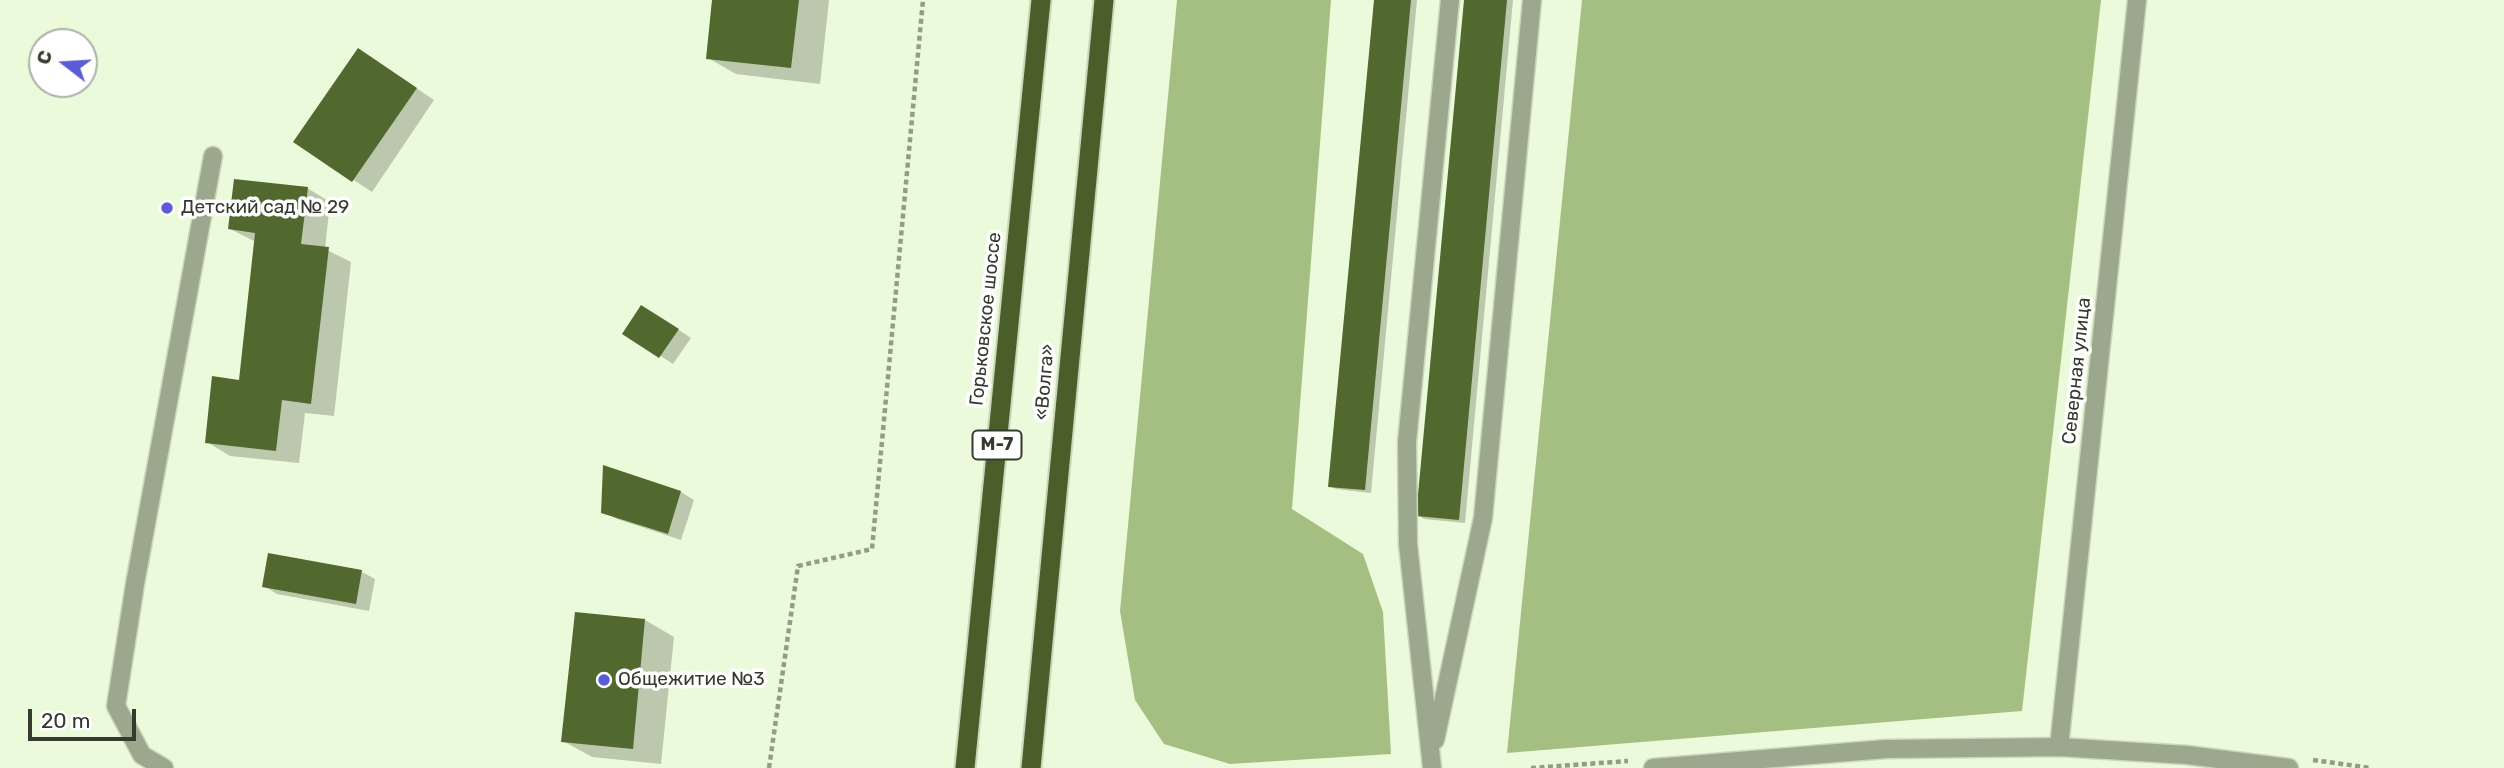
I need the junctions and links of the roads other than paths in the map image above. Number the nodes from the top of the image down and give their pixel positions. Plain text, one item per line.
1 (1041, 0) edge
2 (1104, 0) edge
3 (1450, 0) edge
4 (1532, 0) edge
5 (2137, 0) edge
6 (214, 156) dead end
7 (2059, 747) junction
8 (1432, 761) edge
9 (164, 768) edge
10 (965, 768) edge
11 (1031, 768) edge
12 (1653, 768) edge
13 (2289, 768) edge

1 - 10 highway, Горьковское шоссе / М-7
2 - 11 highway, «Волга»
3 - 8 street
4 - 8 street
5 - 7 street, Северная улица
6 - 9 street
7 - 12 street
7 - 13 street

